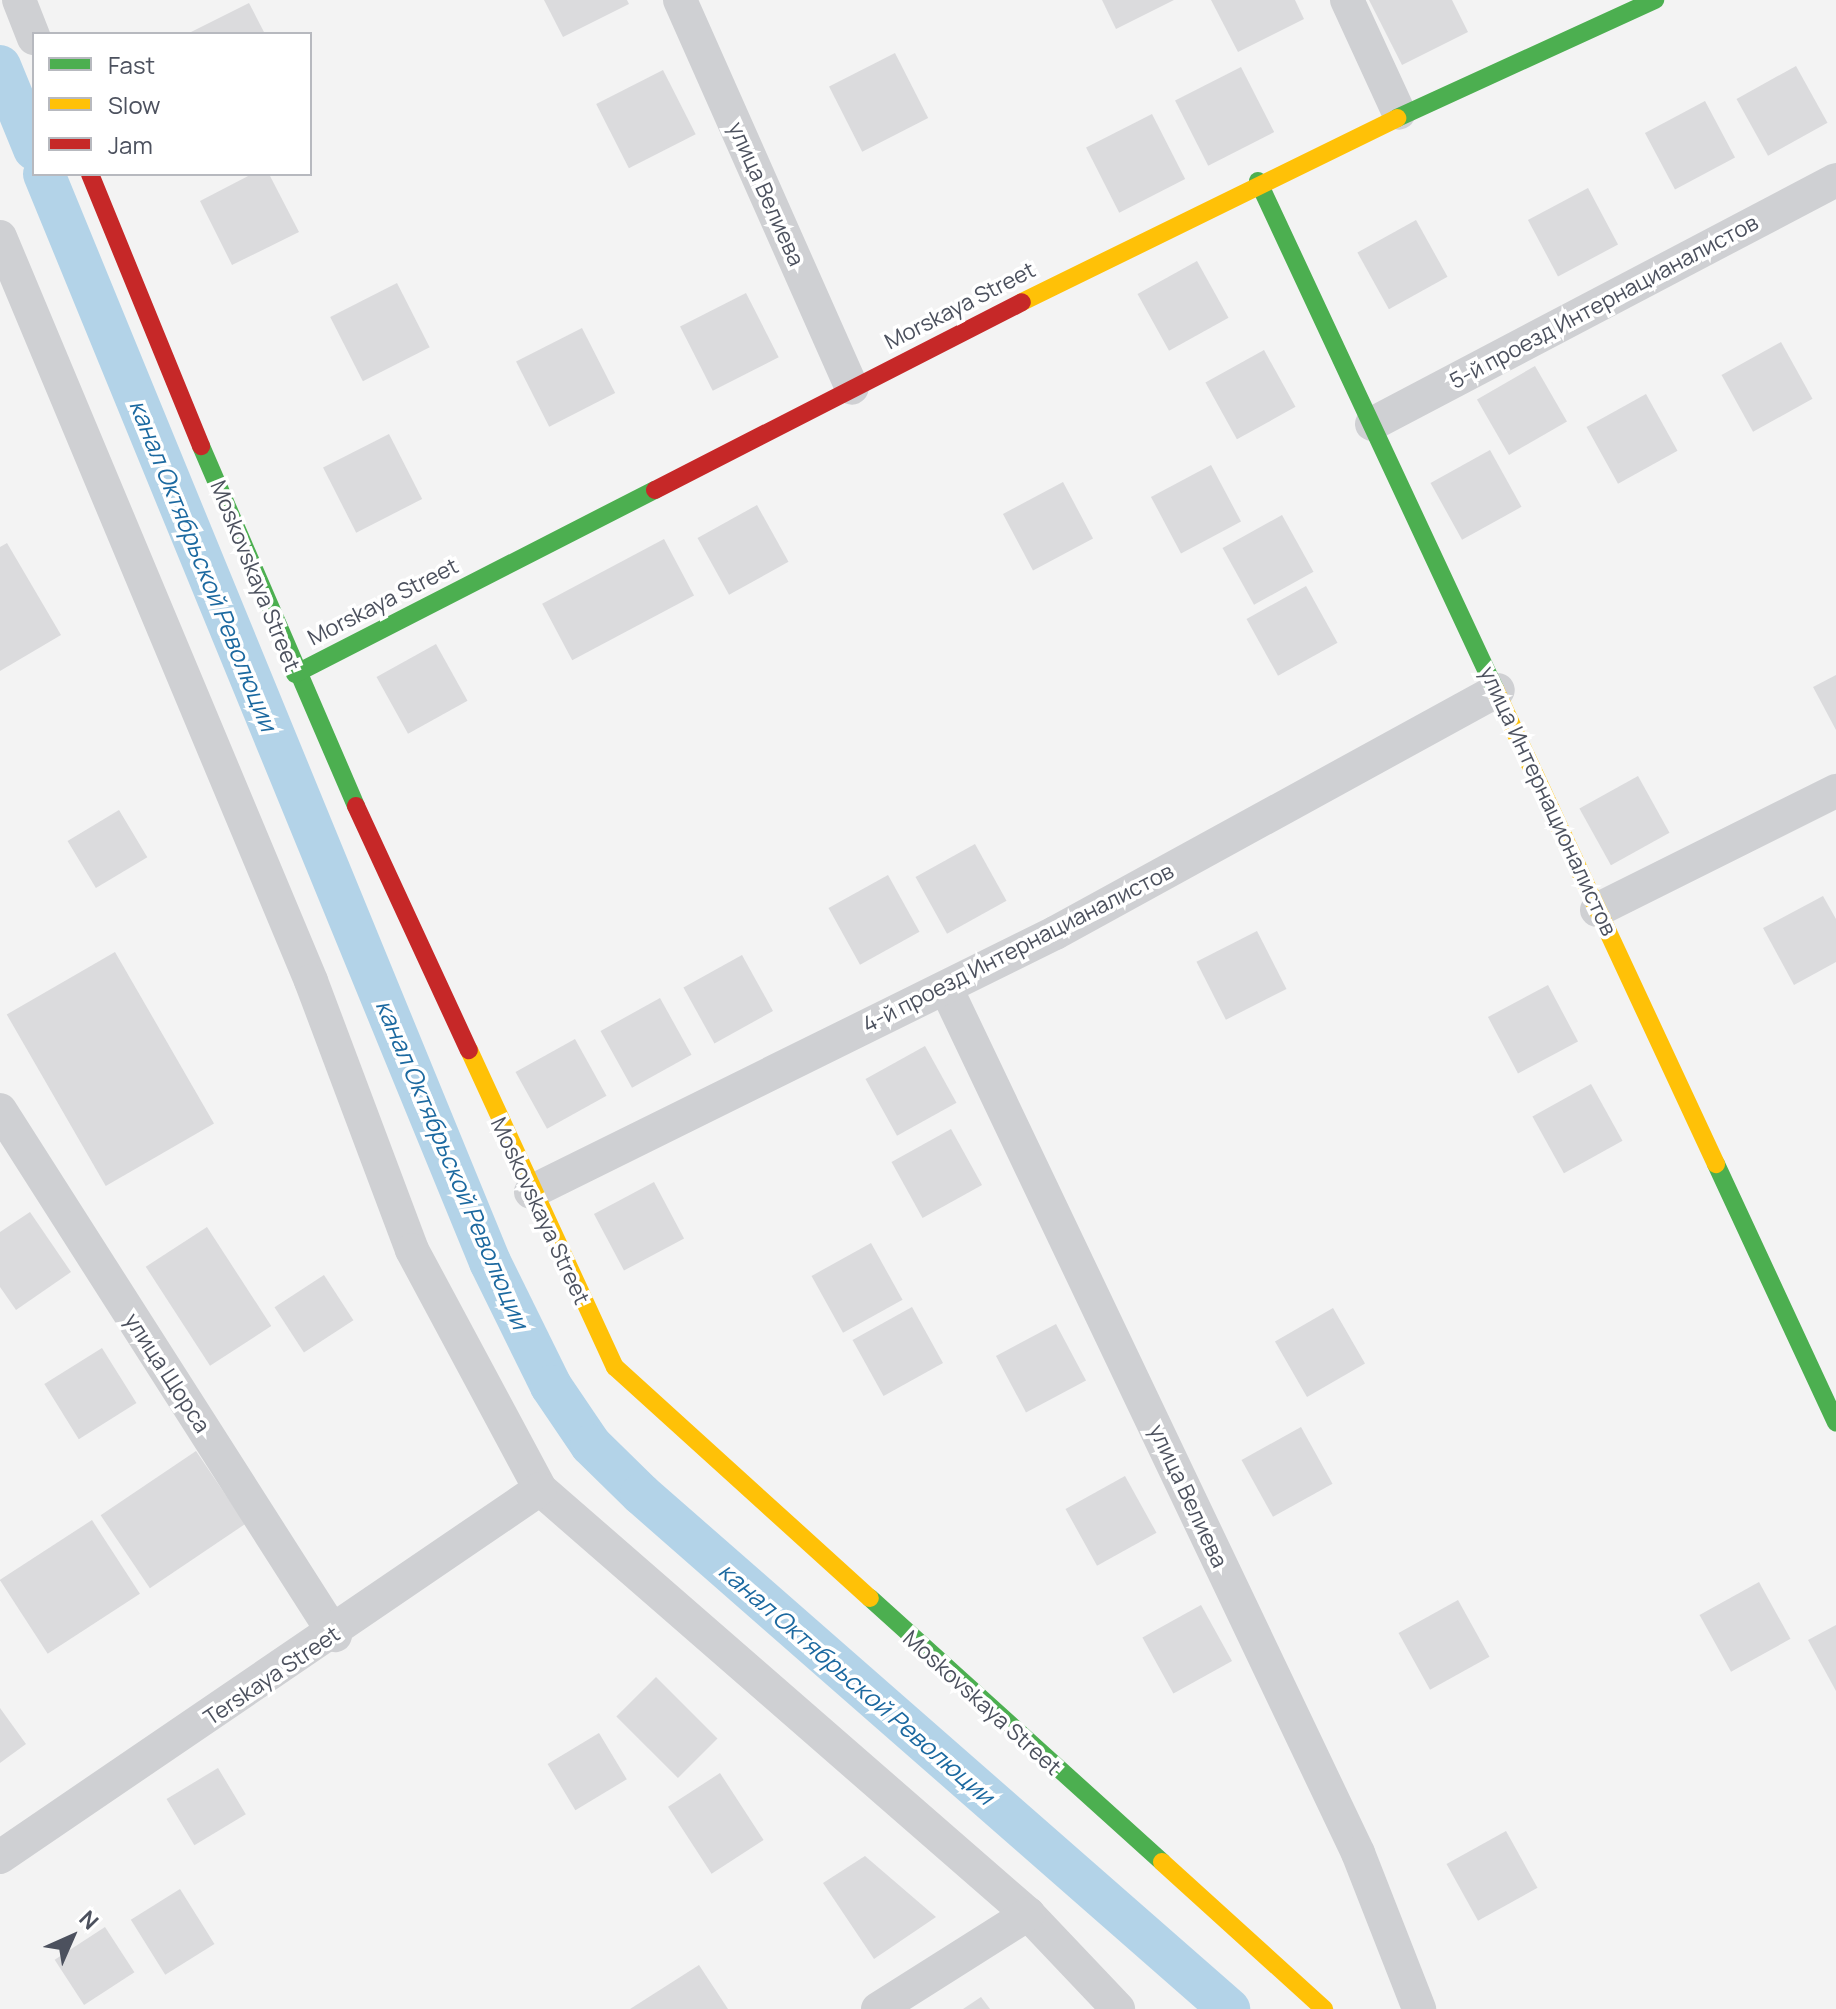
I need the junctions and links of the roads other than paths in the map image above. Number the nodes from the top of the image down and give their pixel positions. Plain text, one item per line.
1 (19, 0) edge
2 (680, 0) edge
3 (1347, 0) edge
4 (1655, 0) edge
5 (32, 33) edge
6 (1399, 113) junction
7 (91, 176) edge
8 (1836, 180) edge
9 (1258, 181) junction
10 (0, 237) edge
11 (852, 388) junction
12 (1372, 424) junction
13 (295, 674) junction
14 (1498, 690) junction
15 (1836, 791) edge
16 (1597, 910) junction
17 (946, 988) junction
18 (0, 1110) edge
19 (531, 1192) junction
20 (1836, 1423) edge
21 (540, 1489) junction
22 (335, 1635) junction
23 (0, 1857) edge
24 (1028, 1914) junction
25 (878, 2009) edge
26 (1118, 2009) edge
27 (1324, 2009) edge
28 (1419, 2009) edge

1 - 5 street
2 - 11 street, улица Велиева
3 - 6 street
4 - 6 street, Morskaya Street
6 - 9 street, Morskaya Street
7 - 13 street, Moskovskaya Street
8 - 12 street, 5-й проезд Интернацианалистов
9 - 11 street, Morskaya Street
9 - 12 street, улица Интернационалистов
10 - 21 street
11 - 13 street, Morskaya Street
12 - 14 street, улица Интернационалистов
13 - 19 street, Moskovskaya Street
14 - 16 street, улица Интернационалистов
14 - 17 street, 4-й проезд Интернацианалистов
15 - 16 street
16 - 20 street, улица Интернационалистов
17 - 19 street, 4-й проезд Интернацианалистов
17 - 28 street, улица Велиева
18 - 22 street, улица Щорса
19 - 27 street, Moskovskaya Street
21 - 22 street, Terskaya Street
21 - 24 street
22 - 23 street, Terskaya Street
24 - 25 street
24 - 26 street

